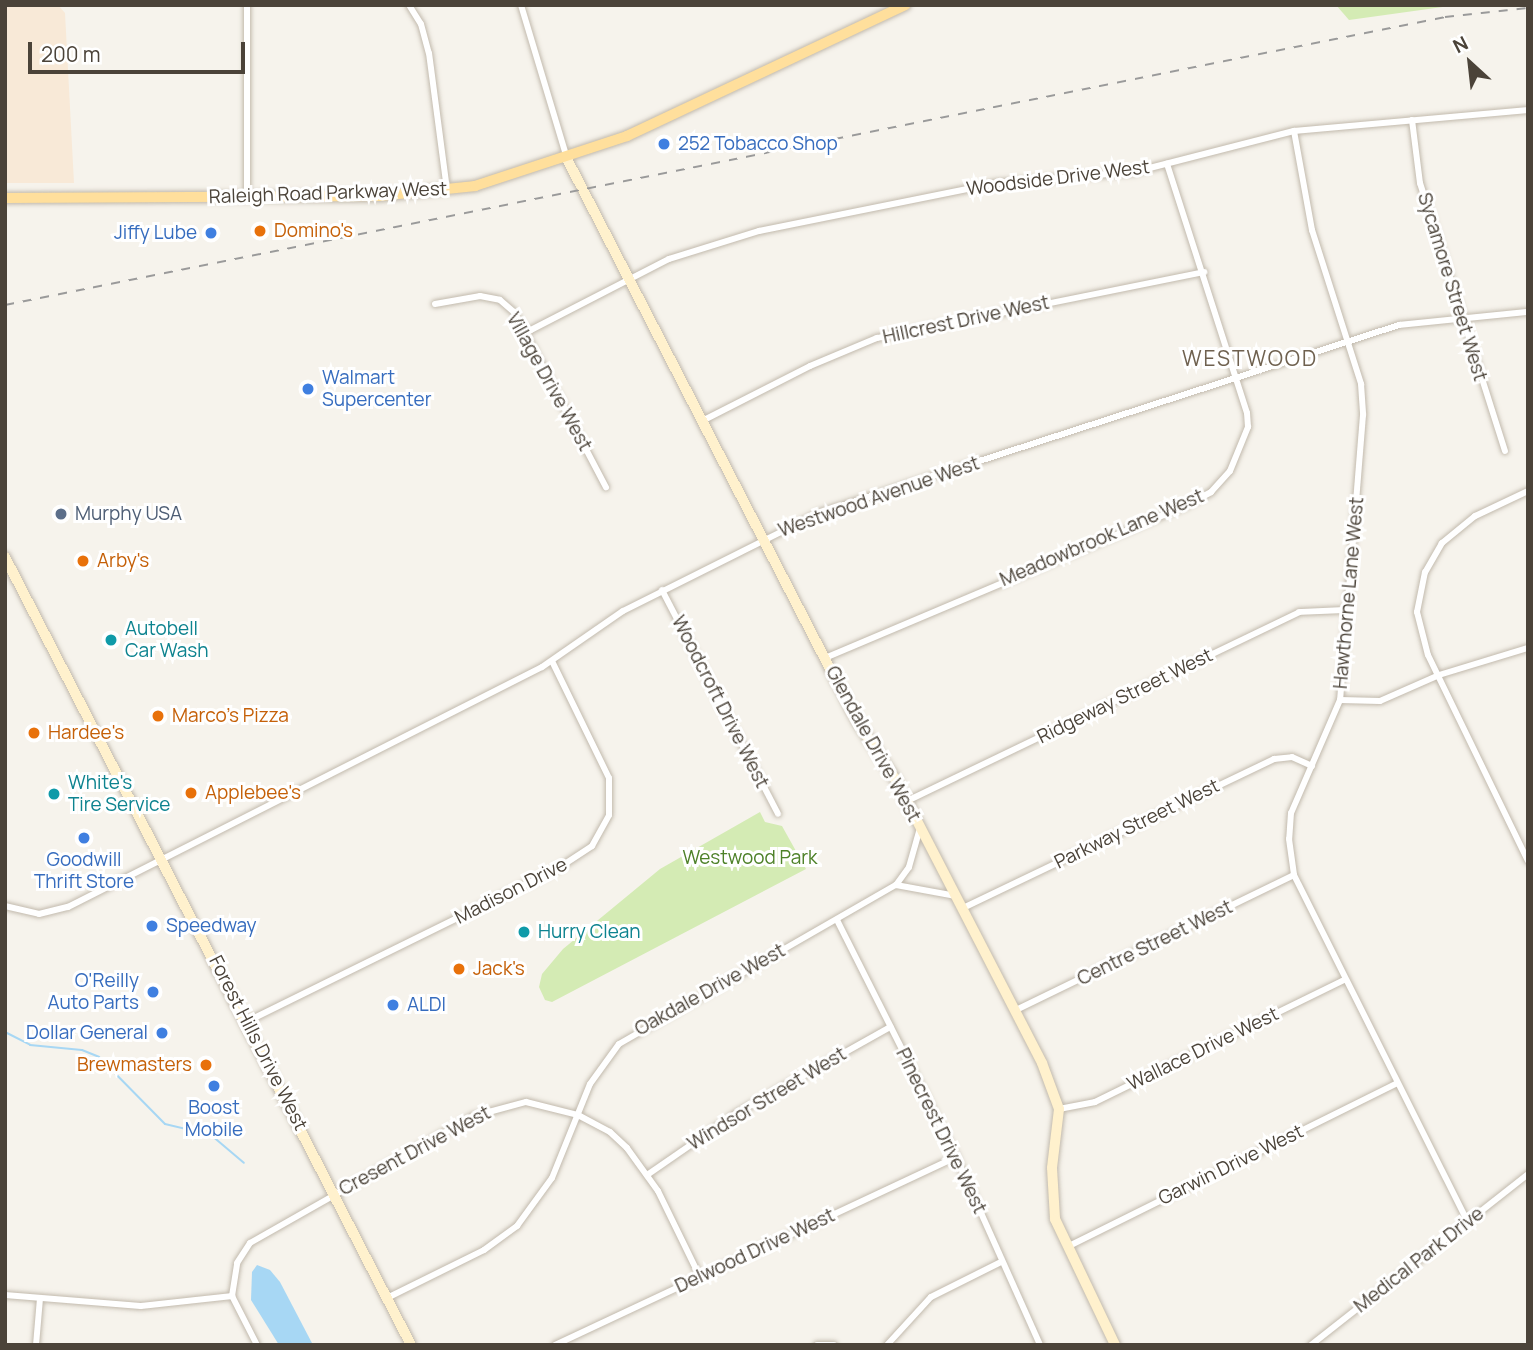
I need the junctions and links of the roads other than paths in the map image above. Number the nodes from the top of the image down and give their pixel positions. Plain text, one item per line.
1 (247, 5) edge
2 (409, 5) edge
3 (521, 5) edge
4 (905, 6) edge
5 (1528, 110) edge
6 (1412, 120) junction
7 (1294, 131) junction
8 (567, 159) junction
9 (1167, 164) junction
10 (448, 191) junction
11 (247, 196) junction
12 (5, 198) edge
13 (1204, 272) junction
14 (627, 279) junction
15 (435, 304) dead end
16 (1528, 312) edge
17 (1462, 317) junction
18 (525, 333) junction
19 (1348, 340) junction
20 (1238, 377) junction
21 (702, 421) junction
22 (1505, 451) dead end
23 (606, 487) dead end
24 (1528, 491) edge
25 (762, 538) junction
26 (5, 557) edge
27 (662, 590) junction
28 (1347, 610) junction
29 (1528, 648) edge
30 (825, 659) junction
31 (552, 661) junction
32 (1438, 675) junction
33 (1340, 700) junction
34 (1312, 766) junction
35 (907, 801) junction
36 (778, 814) dead end
37 (920, 828) junction
38 (164, 859) junction
39 (1528, 861) edge
40 (1294, 875) junction
41 (897, 885) junction
42 (956, 895) junction
43 (5, 906) edge
44 (963, 908) junction
45 (837, 919) junction
46 (1345, 980) junction
47 (1016, 1010) junction
48 (246, 1022) junction
49 (890, 1027) junction
50 (1396, 1084) junction
51 (1059, 1109) junction
52 (578, 1115) junction
53 (956, 1157) junction
54 (1528, 1174) edge
55 (647, 1175) junction
56 (335, 1193) junction
57 (1468, 1223) junction
58 (1067, 1247) junction
59 (999, 1263) junction
60 (700, 1277) junction
61 (5, 1295) edge
62 (232, 1296) junction
63 (40, 1298) junction
64 (387, 1298) junction
65 (36, 1345) edge
66 (257, 1345) edge
67 (411, 1345) edge
68 (555, 1345) edge
69 (817, 1345) edge
70 (834, 1345) edge
71 (887, 1345) edge
72 (1040, 1345) edge
73 (1115, 1345) edge
74 (1311, 1345) edge

1 - 11 street
2 - 10 street
3 - 8 street
4 - 8 main road, Raleigh Road Parkway West
5 - 6 street, Woodside Drive West
6 - 7 street, Woodside Drive West
6 - 17 street, Sycamore Street West
7 - 9 street, Woodside Drive West
7 - 19 street, Hawthorne Lane West
8 - 10 main road, Raleigh Road Parkway West
8 - 14 street, Glendale Drive West
9 - 13 street, Meadowbrook Lane West
9 - 14 street, Woodside Drive West
10 - 11 main road, Raleigh Road Parkway West
11 - 12 main road, Raleigh Road Parkway West
13 - 20 street, Meadowbrook Lane West
13 - 21 street, Hillcrest Drive West
14 - 18 street, Woodside Drive West
14 - 21 street, Glendale Drive West
15 - 18 street, Village Drive West
16 - 17 street, Westwood Avenue West
17 - 19 street, Westwood Avenue West
17 - 22 street, Sycamore Street West
18 - 23 street, Village Drive West
19 - 20 street, Westwood Avenue West
19 - 28 street, Hawthorne Lane West
20 - 25 street, Westwood Avenue West
20 - 30 street, Meadowbrook Lane West
21 - 25 street, Glendale Drive West
24 - 32 street
25 - 27 street, Westwood Avenue West
25 - 30 street, Glendale Drive West
26 - 38 street, Forest Hills Drive West
27 - 31 street, Westwood Avenue West
27 - 36 street, Woodcroft Drive West
28 - 33 street, Hawthorne Lane West
28 - 35 street, Ridgeway Street West
29 - 32 street
30 - 35 street, Glendale Drive West
31 - 38 street, Westwood Avenue West
31 - 48 street, Madison Drive
32 - 33 street
32 - 39 street
33 - 34 street, Hawthorne Lane West
34 - 40 street, Hawthorne Lane West
34 - 44 street, Parkway Street West
35 - 37 street, Glendale Drive West
37 - 41 street
37 - 42 street, Glendale Drive West
38 - 43 street, Westwood Avenue West
38 - 48 street, Forest Hills Drive West
40 - 46 street, Hawthorne Lane West
40 - 47 street, Centre Street West
41 - 42 street
41 - 45 street, Oakdale Drive West
42 - 44 street, Glendale Drive West
44 - 47 street, Glendale Drive West
45 - 49 street, Pinecrest Drive West
45 - 52 street, Oakdale Drive West
46 - 50 street, Hawthorne Lane West
46 - 51 street, Wallace Drive West
47 - 51 street, Glendale Drive West
48 - 56 street, Forest Hills Drive West
49 - 53 street, Pinecrest Drive West
49 - 55 street, Windsor Street West
50 - 57 street, Hawthorne Lane West
50 - 58 street, Garwin Drive West
51 - 58 street, Glendale Drive West
52 - 55 street, Cresent Drive West
52 - 56 street, Cresent Drive West
52 - 64 street, Oakdale Drive West
53 - 59 street, Pinecrest Drive West
53 - 60 street, Delwood Drive West
54 - 57 street, Medical Park Drive
55 - 60 street, Cresent Drive West
56 - 62 street, Cresent Drive West
56 - 64 street, Forest Hills Drive West
57 - 74 street, Medical Park Drive
58 - 73 street, Glendale Drive West
59 - 71 street
59 - 72 street, Pinecrest Drive West
60 - 68 street, Delwood Drive West
61 - 63 street
62 - 63 street
62 - 66 street
63 - 65 street
64 - 67 street, Forest Hills Drive West
69 - 70 street

